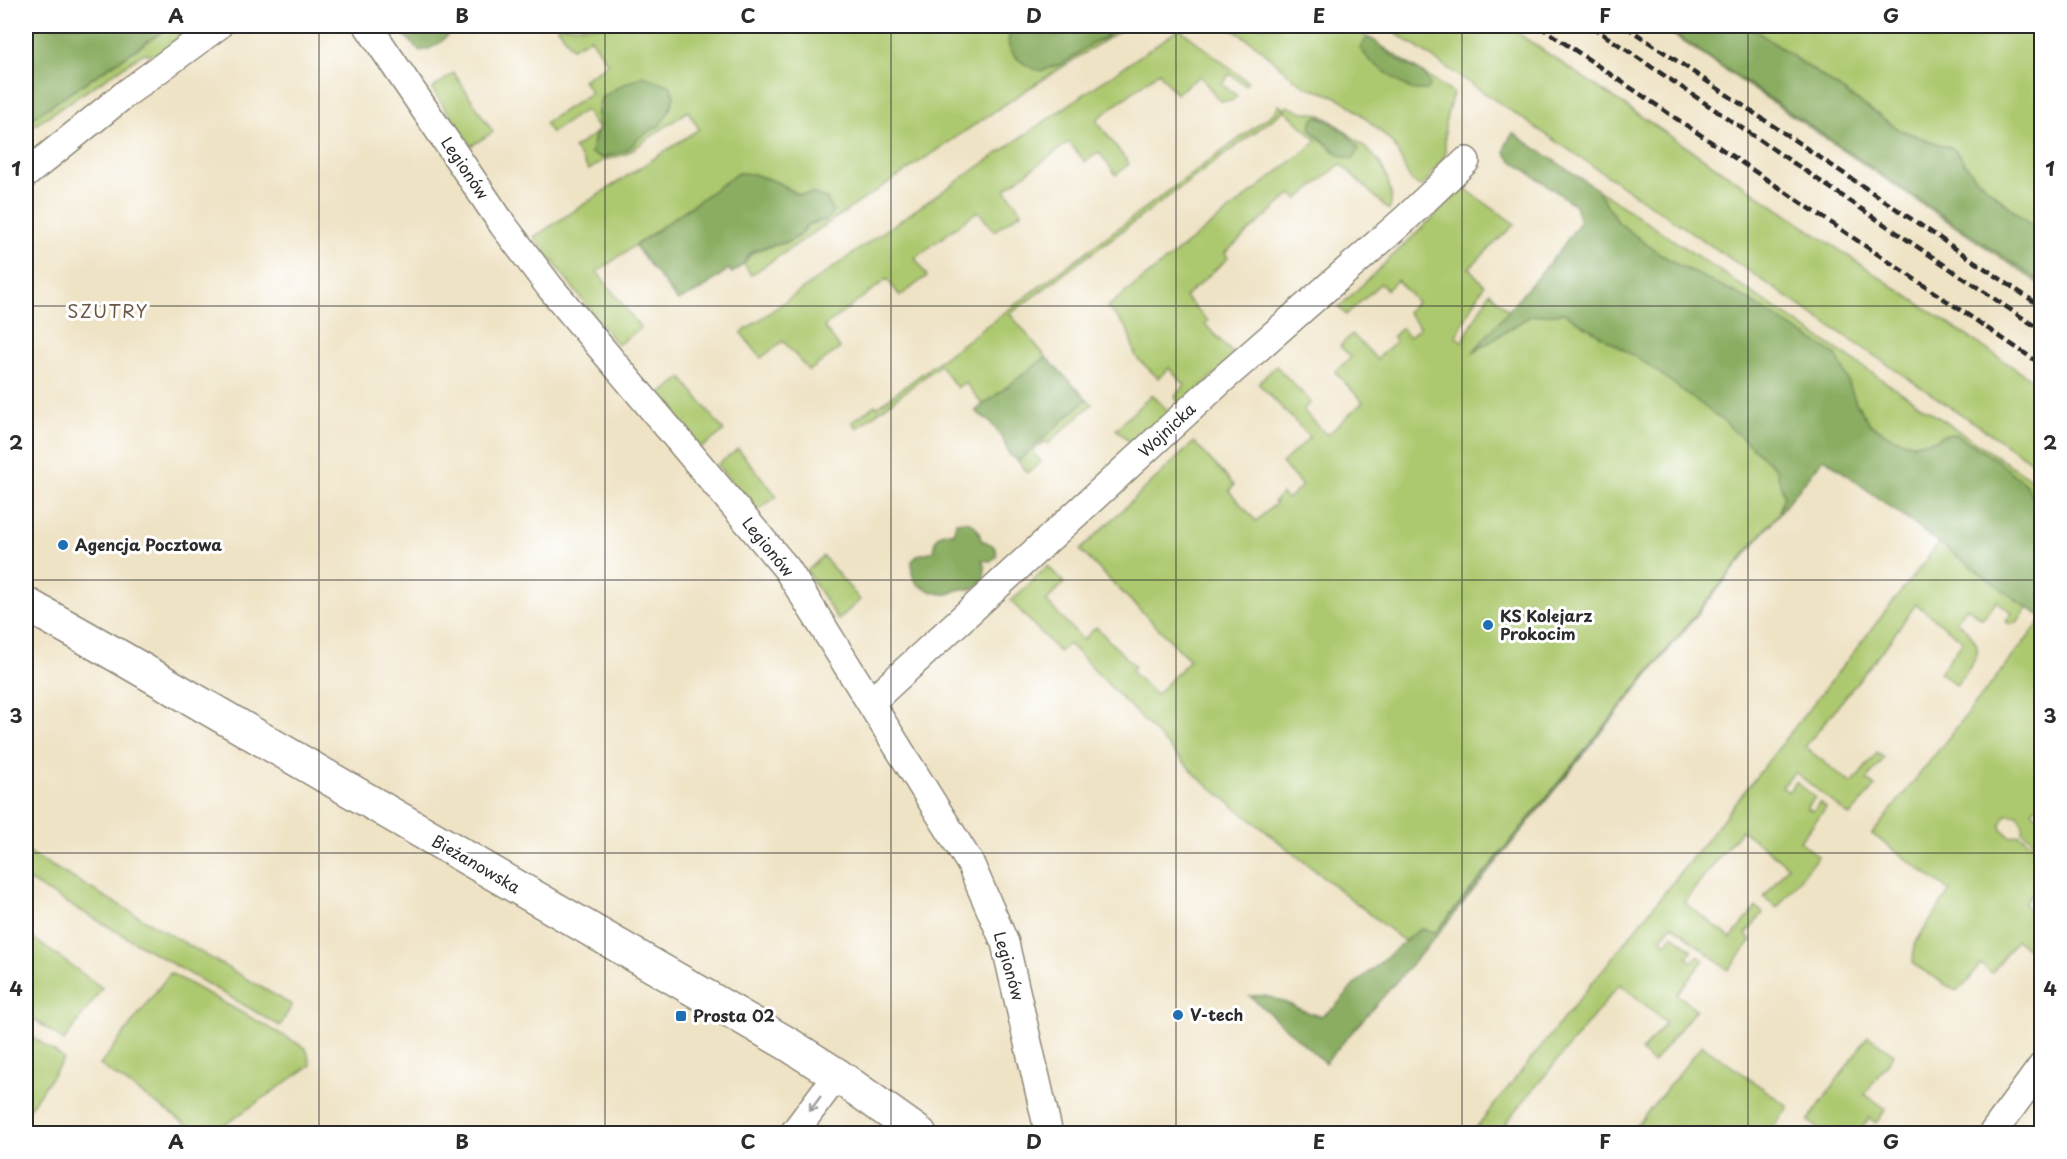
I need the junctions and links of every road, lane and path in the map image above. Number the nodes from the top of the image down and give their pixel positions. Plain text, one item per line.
1 (218, 26) edge
2 (368, 26) edge
3 (1466, 161) dead end
4 (26, 174) edge
5 (26, 604) edge
6 (871, 702) junction
7 (2042, 1066) edge
8 (837, 1075) junction
9 (793, 1134) edge
10 (920, 1134) edge
11 (1049, 1134) edge
12 (1992, 1134) edge

1 - 4 street
2 - 6 street, Legionów
3 - 6 street, Wojnicka
5 - 8 street, Bieżanowska
6 - 11 street, Legionów
7 - 12 street
8 -> 9 street
8 - 10 street, Bieżanowska

